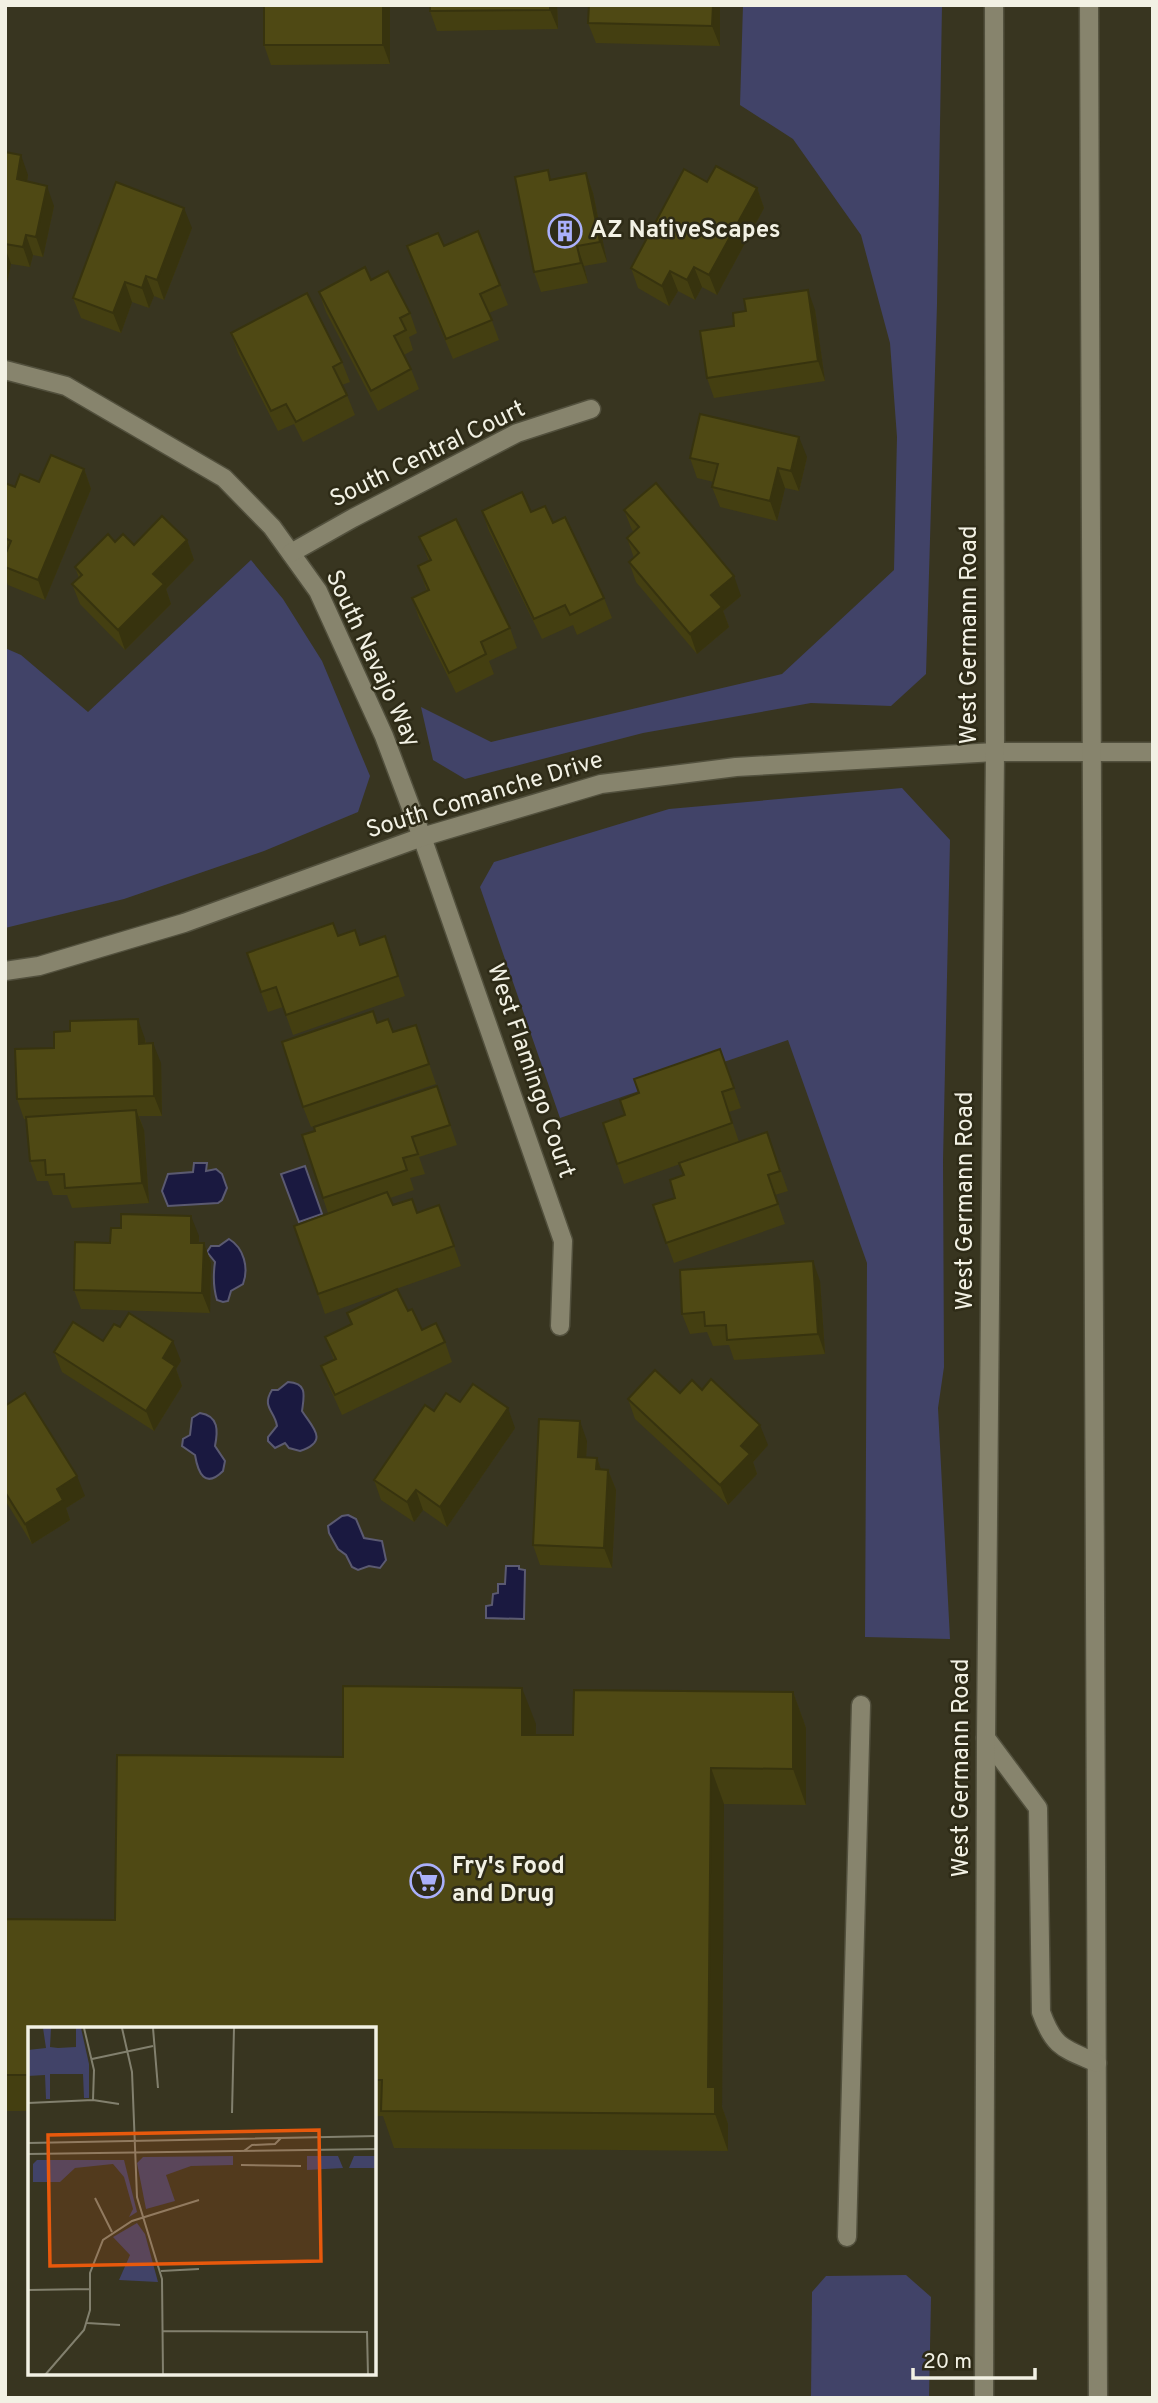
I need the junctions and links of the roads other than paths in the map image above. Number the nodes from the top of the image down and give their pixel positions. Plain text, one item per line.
1 (994, 5) edge
2 (1089, 5) edge
3 (5, 370) edge
4 (591, 409) dead end
5 (291, 553) junction
6 (995, 752) junction
7 (1090, 752) junction
8 (1153, 752) edge
9 (422, 837) junction
10 (5, 971) edge
11 (560, 1326) dead end
12 (861, 1705) dead end
13 (986, 1738) junction
14 (1097, 2063) junction
15 (847, 2236) dead end
16 (984, 2398) edge
17 (1098, 2398) edge

1 - 6 main road, West Germann Road
2 - 7 main road
3 - 5 main road, South Navajo Way
4 - 5 main road, South Central Court
5 - 9 main road, South Navajo Way
6 - 7 main road, South Comanche Drive
6 - 9 main road, South Comanche Drive
6 - 13 main road, West Germann Road
7 - 8 main road, South Comanche Drive
7 - 14 main road
9 - 10 main road, South Comanche Drive
9 - 11 main road, West Flamingo Court
12 - 15 main road
13 - 14 main road
13 - 16 main road, West Germann Road
14 - 17 main road

